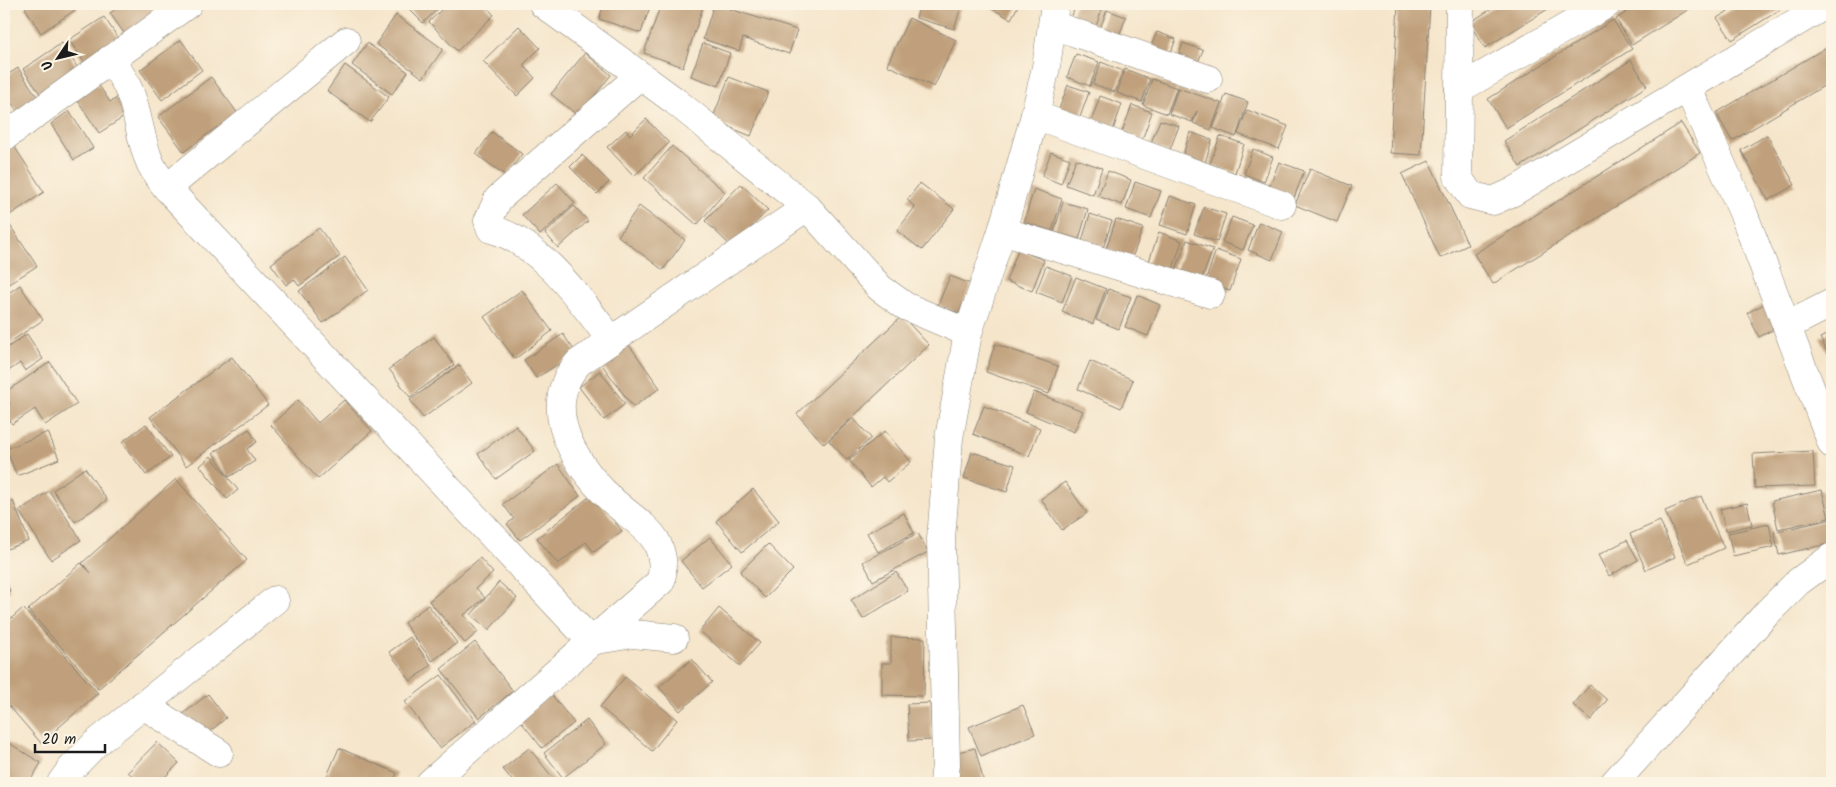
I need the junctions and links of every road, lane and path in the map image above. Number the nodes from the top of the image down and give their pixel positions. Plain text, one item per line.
1 (188, 4) edge
2 (543, 4) edge
3 (1460, 4) edge
4 (1826, 4) edge
5 (1597, 6) edge
6 (1054, 14) edge
7 (346, 41) dead end
8 (109, 60) junction
9 (638, 77) junction
10 (1208, 79) dead end
11 (1688, 88) junction
12 (1459, 90) junction
13 (1035, 115) junction
14 (4, 137) edge
15 (167, 188) junction
16 (1282, 205) dead end
17 (807, 207) junction
18 (1002, 231) junction
19 (1212, 294) dead end
20 (1832, 303) edge
21 (1787, 326) junction
22 (968, 333) junction
23 (611, 340) junction
24 (1832, 444) edge
25 (1832, 557) edge
26 (275, 600) dead end
27 (674, 638) dead end
28 (591, 641) junction
29 (143, 705) junction
30 (219, 753) dead end
31 (61, 783) edge
32 (430, 783) edge
33 (944, 783) edge
34 (1614, 783) edge

1 - 8 street
2 - 9 street
3 - 12 street
4 - 11 street
5 - 12 street
6 - 10 street
6 - 13 street
7 - 15 street
8 - 14 street
8 - 15 street
9 - 17 street
9 - 23 street
11 - 12 street
11 - 21 street
13 - 16 street
13 - 18 street
15 - 28 street
17 - 22 street
17 - 23 street
18 - 19 street
18 - 22 street
20 - 21 street
21 - 24 street
22 - 33 street
23 - 28 street
25 - 34 street
26 - 29 street
27 - 28 street
28 - 32 street
29 - 30 street
29 - 31 street

